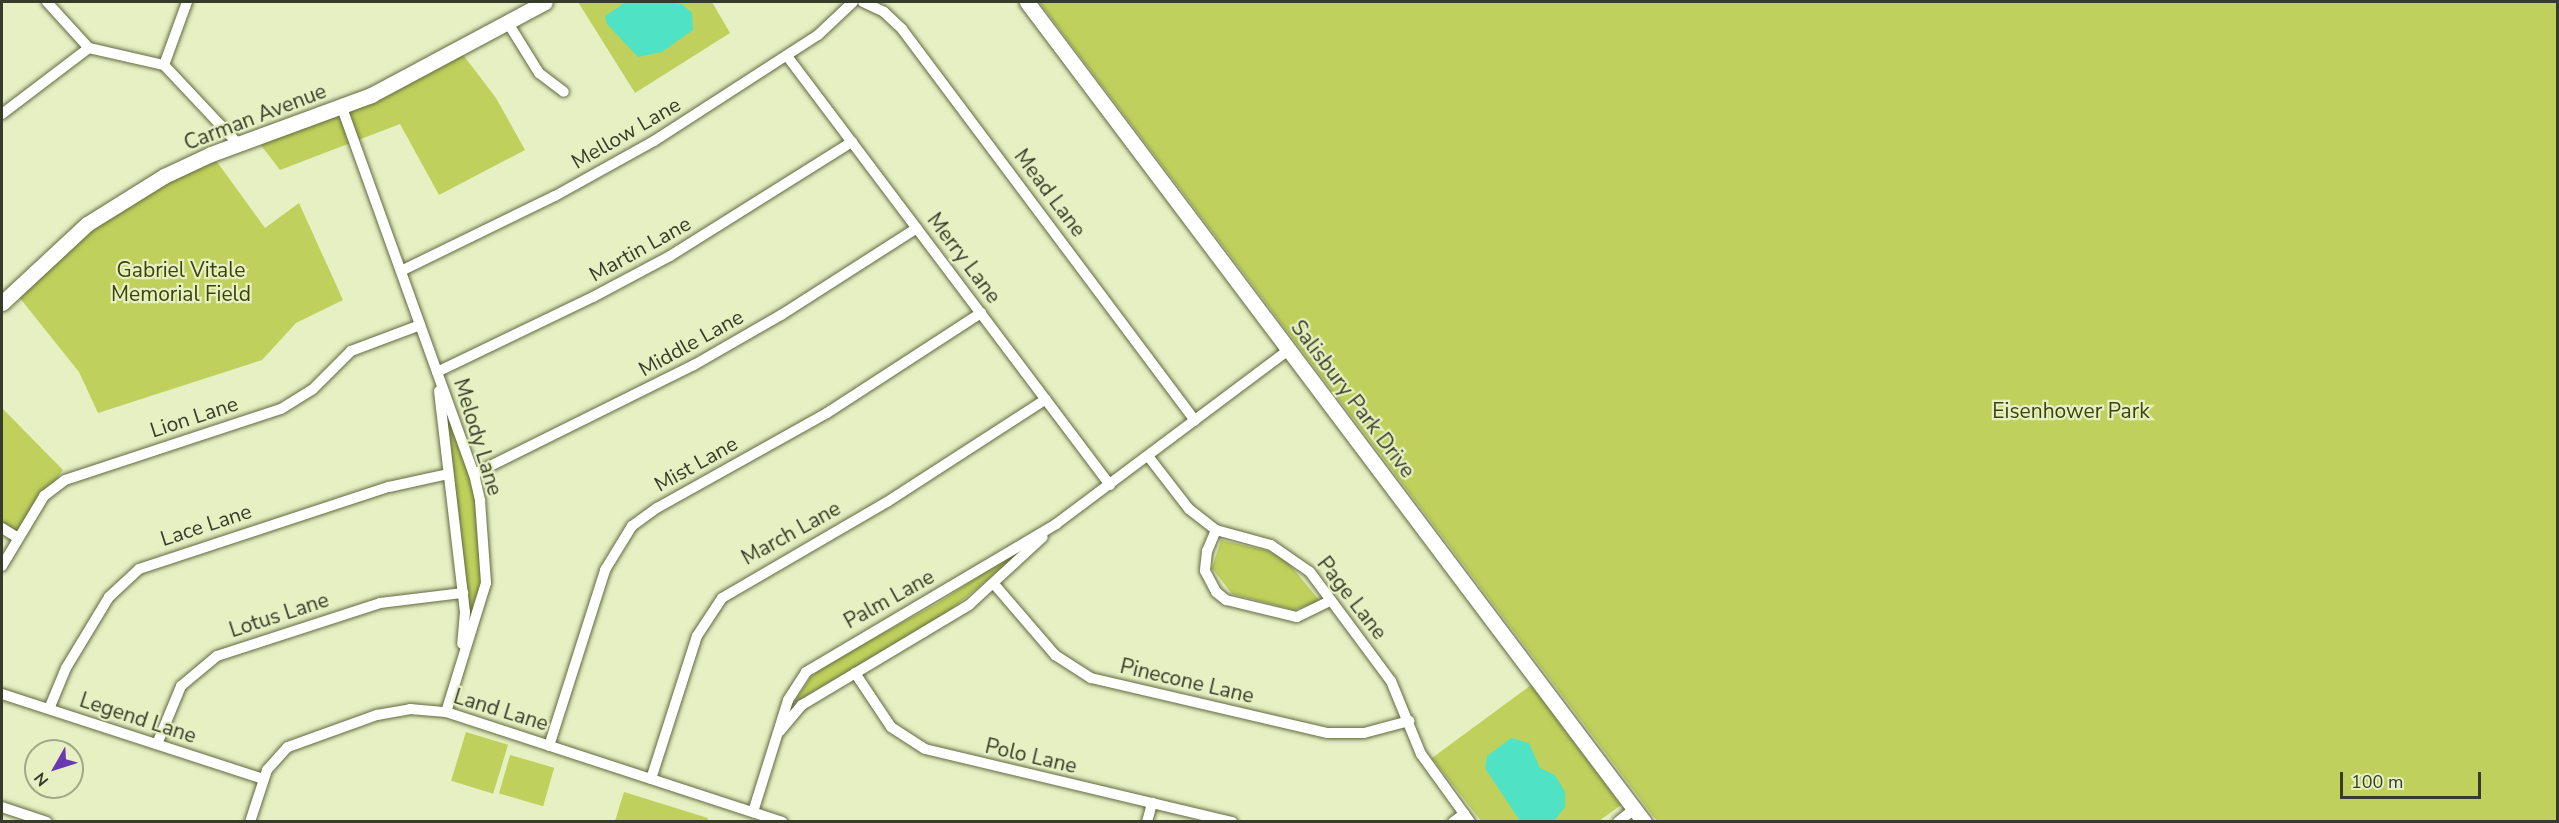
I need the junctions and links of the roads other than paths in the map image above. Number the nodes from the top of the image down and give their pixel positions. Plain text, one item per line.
1 (47, 2) edge
2 (187, 2) edge
3 (545, 2) edge
4 (853, 2) edge
5 (863, 2) edge
6 (1027, 2) edge
7 (508, 23) junction
8 (89, 48) junction
9 (787, 56) junction
10 (164, 65) junction
11 (564, 92) dead end
12 (342, 108) junction
13 (2, 114) edge
14 (852, 142) junction
15 (239, 145) junction
16 (917, 228) junction
17 (401, 271) junction
18 (2, 303) edge
19 (981, 313) junction
20 (420, 325) junction
21 (1290, 350) junction
22 (437, 372) junction
23 (1046, 399) junction
24 (1195, 421) junction
25 (1148, 456) junction
26 (448, 474) junction
27 (474, 474) junction
28 (1110, 485) junction
29 (1056, 524) junction
30 (2, 528) edge
31 (1216, 530) junction
32 (18, 538) junction
33 (2, 566) edge
34 (994, 584) junction
35 (463, 593) junction
36 (1330, 601) junction
37 (462, 653) junction
38 (855, 673) junction
39 (2, 694) edge
40 (49, 709) junction
41 (446, 712) junction
42 (1409, 721) junction
43 (775, 738) junction
44 (157, 744) junction
45 (549, 746) junction
46 (263, 779) junction
47 (651, 779) junction
48 (1152, 803) junction
49 (2, 807) edge
50 (1634, 809) junction
51 (753, 812) junction
52 (1467, 818) edge
53 (47, 822) edge
54 (250, 822) edge
55 (782, 822) edge
56 (1147, 822) edge
57 (1232, 822) edge
58 (1454, 822) edge
59 (1618, 822) edge
60 (1644, 822) edge

1 - 8 street
2 - 10 street
3 - 7 main road, Carman Avenue
4 - 9 street, Mellow Lane
5 - 24 street, Mead Lane
6 - 21 main road, Salisbury Park Drive
7 - 11 street
7 - 12 main road, Carman Avenue
8 - 10 street
8 - 13 street
9 - 14 street, Merry Lane
9 - 17 street, Mellow Lane
10 - 15 street
12 - 15 main road, Carman Avenue
12 - 17 street, Melody Lane
14 - 16 street, Merry Lane
14 - 22 street, Martin Lane
15 - 18 main road, Carman Avenue
16 - 19 street, Merry Lane
16 - 27 street, Middle Lane
17 - 20 street, Melody Lane
19 - 23 street, Merry Lane
19 - 45 street, Mist Lane
20 - 22 street, Melody Lane
20 - 32 street, Lion Lane
21 - 24 street, Palm Lane
21 - 50 main road, Salisbury Park Drive
22 - 26 street, Melody Lane
22 - 27 street, Melody Lane
23 - 28 street, Merry Lane
23 - 47 street, March Lane
24 - 25 street, Palm Lane
25 - 28 street, Palm Lane
25 - 31 street, Page Lane
26 - 35 street, Melody Lane
26 - 40 street, Lace Lane
27 - 37 street, Melody Lane
28 - 29 street, Palm Lane
29 - 34 street, Palm Lane
29 - 43 street, Palm Lane
30 - 32 street
31 - 36 street, Page Lane
31 - 36 street
32 - 33 street, Lion Lane
34 - 38 street, Palm Lane
34 - 42 street, Pinecone Lane
35 - 37 street, Melody Lane
35 - 44 street, Lotus Lane
36 - 42 street, Page Lane
37 - 41 street, Melody Lane
38 - 43 street, Palm Lane
38 - 48 street, Polo Lane
39 - 40 street, Legend Lane
40 - 44 street, Legend Lane
41 - 45 street, Land Lane
41 - 46 street, Land Lane
42 - 52 street, Page Lane
43 - 51 street, Palm Lane
44 - 46 street, Legend Lane
45 - 47 street, Land Lane
46 - 54 street, Land Lane
47 - 51 street, Land Lane
48 - 56 street
48 - 57 street, Polo Lane
49 - 53 street
50 - 59 street
50 - 60 main road, Salisbury Park Drive
51 - 55 street, Land Lane
52 - 58 street

